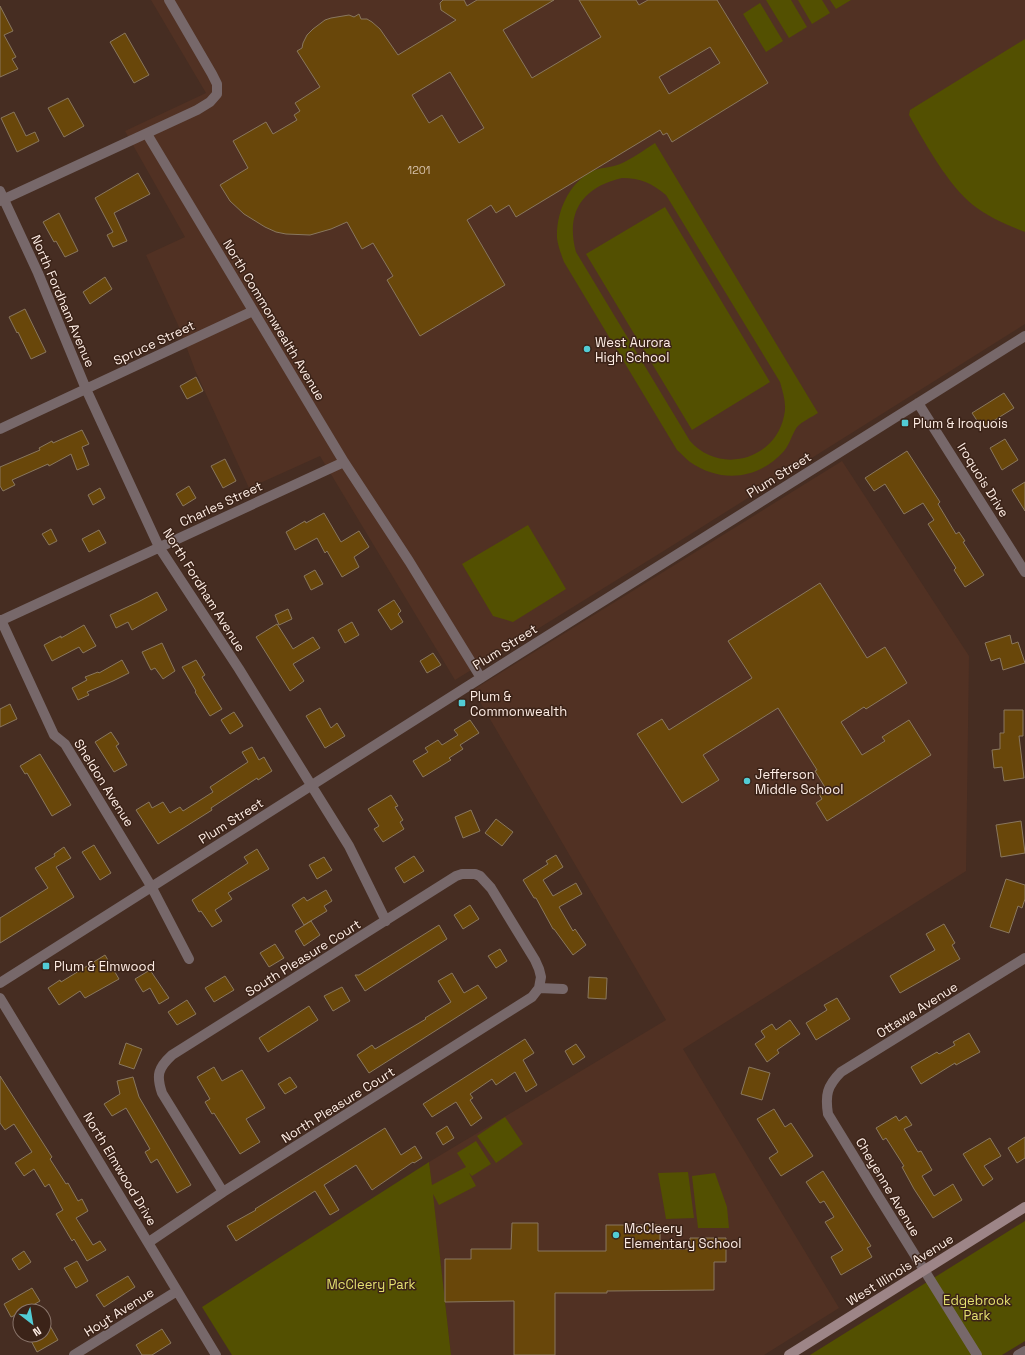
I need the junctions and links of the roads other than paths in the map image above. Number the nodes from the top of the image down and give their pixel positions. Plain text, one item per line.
1 (169, 0) edge
2 (147, 134) junction
3 (1, 198) edge
4 (253, 311) junction
5 (1025, 336) edge
6 (86, 389) junction
7 (918, 403) junction
8 (0, 429) edge
9 (344, 462) junction
10 (159, 547) junction
11 (1024, 569) edge
12 (1, 620) edge
13 (481, 678) junction
14 (311, 786) junction
15 (151, 886) junction
16 (386, 921) junction
17 (1025, 958) edge
18 (189, 959) dead end
19 (0, 983) edge
20 (539, 988) junction
21 (562, 989) dead end
22 (0, 998) edge
23 (828, 1089) joint
24 (223, 1192) junction
25 (1025, 1207) edge
26 (148, 1242) junction
27 (924, 1270) junction
28 (177, 1291) junction
29 (1025, 1351) edge
30 (74, 1355) edge
31 (216, 1355) edge
32 (790, 1355) edge
33 (977, 1355) edge
34 (1018, 1355) edge

1 - 2 street
2 - 3 street
2 - 4 street, North Commonwealth Avenue
3 - 6 street, North Fordham Avenue
4 - 6 street, Spruce Street
4 - 9 street, North Commonwealth Avenue
5 - 7 street, Plum Street
6 - 8 street, Spruce Street
6 - 10 street, North Fordham Avenue
7 - 11 street, Iroquois Drive
7 - 13 street, Plum Street
9 - 10 street, Charles Street
9 - 13 street, North Commonwealth Avenue
10 - 12 street, Charles Street
10 - 14 street, North Fordham Avenue
12 - 15 street, Sheldon Avenue
13 - 14 street, Plum Street
14 - 15 street, Plum Street
14 - 16 street, North Fordham Avenue
15 - 18 street, Sheldon Avenue
15 - 19 street, Plum Street
16 - 20 street, South Pleasure Court
16 - 24 street, South Pleasure Court
17 - 23 street, Ottawa Avenue
20 - 21 street
20 - 24 street, North Pleasure Court
22 - 26 street, North Elmwood Drive
23 - 27 street, Cheyenne Avenue
24 - 26 street, North Pleasure Court
25 - 27 main road, West Illinois Avenue
26 - 28 street, North Elmwood Drive
27 - 32 main road, West Illinois Avenue
27 - 33 street, Cheyenne Avenue
28 - 30 street, Hoyt Avenue
28 - 31 street, North Elmwood Drive
29 - 34 street

